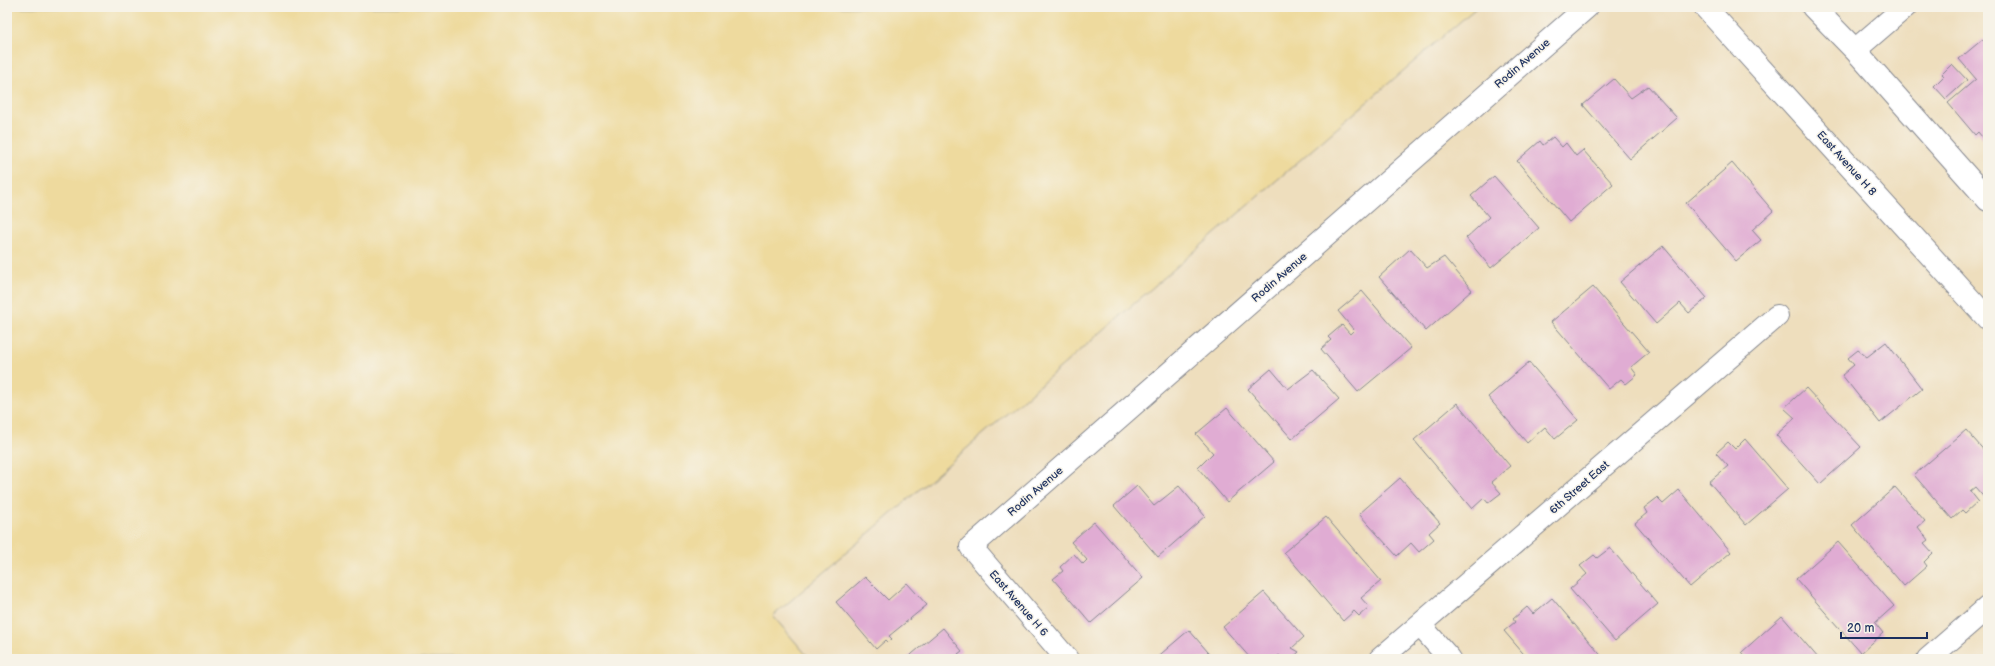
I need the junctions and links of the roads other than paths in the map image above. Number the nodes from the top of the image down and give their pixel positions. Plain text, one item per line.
1 (1587, 7) edge
2 (1705, 7) edge
3 (1813, 7) edge
4 (1905, 7) edge
5 (1855, 50) junction
6 (1988, 200) edge
7 (1777, 316) dead end
8 (1988, 319) edge
9 (971, 547) joint
10 (1988, 608) edge
11 (1420, 624) junction
12 (1067, 659) edge
13 (1380, 659) edge
14 (1450, 659) edge
15 (1928, 659) edge

1 - 9 street, Rodin Avenue
2 - 8 street, East Avenue H 8
3 - 5 street
4 - 5 street
5 - 6 street
7 - 11 street, 6th Street East
9 - 12 street, East Avenue H 6
10 - 15 street
11 - 13 street, 6th Street East
11 - 14 street

